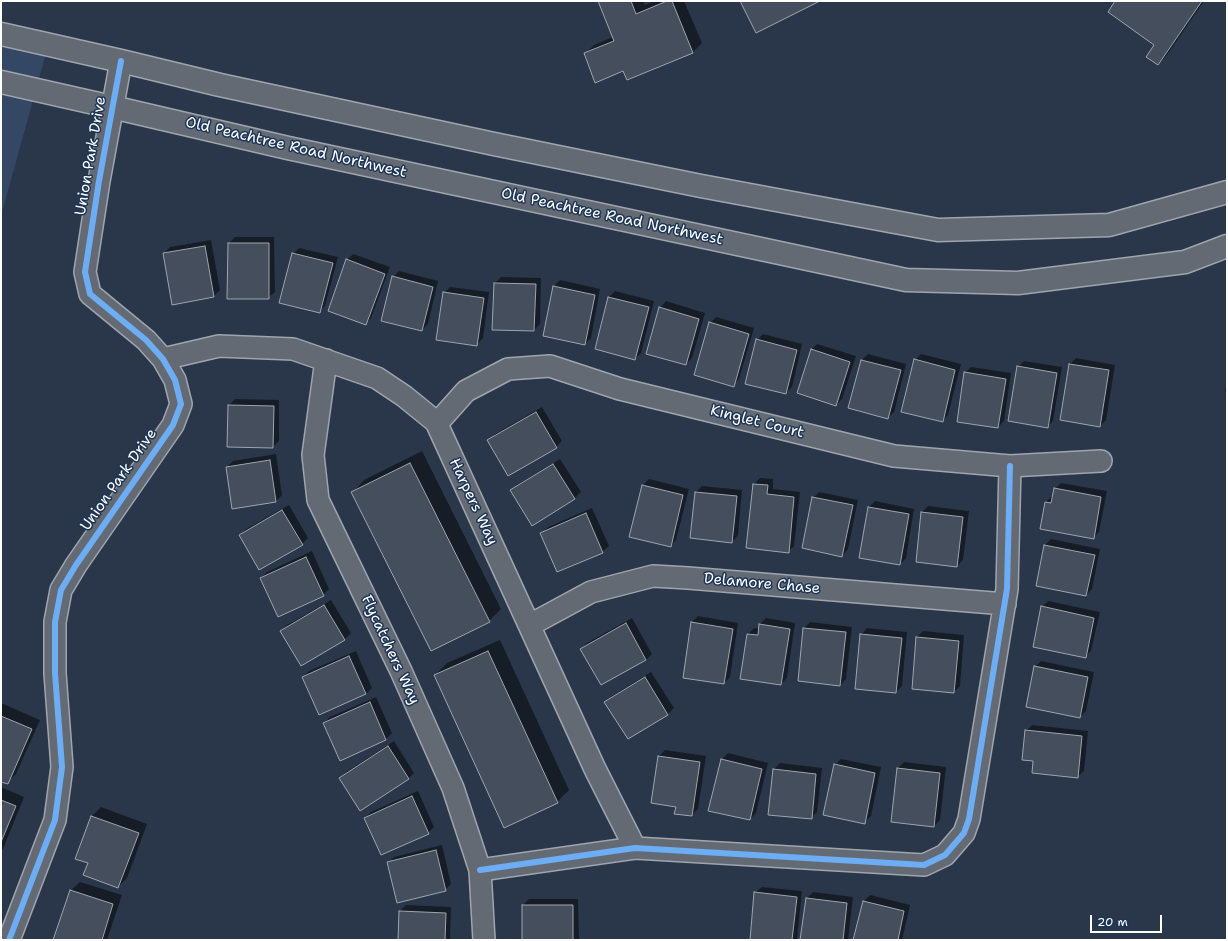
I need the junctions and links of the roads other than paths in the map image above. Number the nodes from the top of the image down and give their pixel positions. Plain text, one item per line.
1 (1, 34) edge
2 (120, 61) junction
3 (1, 82) edge
4 (112, 107) junction
5 (1227, 192) edge
6 (1227, 246) edge
7 (163, 359) junction
8 (326, 360) junction
9 (436, 422) junction
10 (1101, 461) dead end
11 (1010, 466) junction
12 (1004, 604) junction
13 (530, 625) junction
14 (635, 848) junction
15 (480, 870) junction
16 (9, 940) edge
17 (484, 940) edge

1 - 2 main road
2 - 4 street, Union Park Drive
2 - 5 main road
3 - 4 main road, Old Peachtree Road Northwest
4 - 6 main road, Old Peachtree Road Northwest
4 - 7 street, Union Park Drive
7 - 8 street, Harpers Way
7 - 16 street, Union Park Drive
8 - 9 street, Harpers Way
8 - 15 street, Flycatchers Way
9 - 11 street, Kinglet Court
9 - 13 street, Harpers Way
10 - 11 street, Kinglet Court
11 - 12 street
12 - 13 street, Delamore Chase
12 - 14 street
13 - 14 street, Harpers Way
14 - 15 street
15 - 17 street, Flycatchers Way

